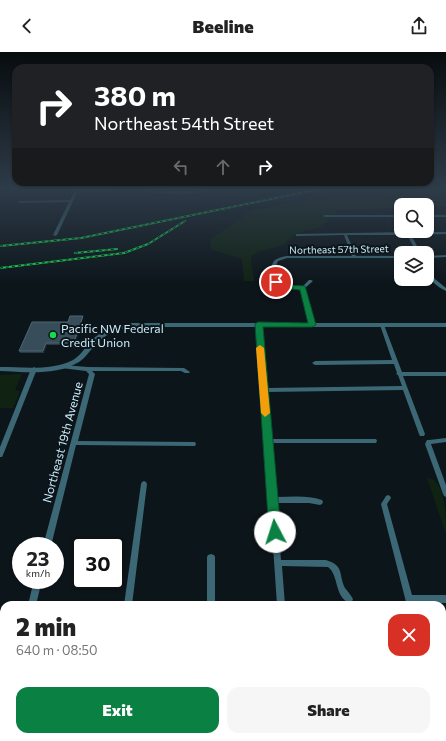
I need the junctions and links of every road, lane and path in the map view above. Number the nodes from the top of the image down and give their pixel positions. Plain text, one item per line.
1 (63, 220) edge
2 (394, 233) edge
3 (434, 233) edge
4 (446, 233) edge
5 (345, 234) junction
6 (297, 235) dead end
7 (55, 236) dead end
8 (434, 256) edge
9 (446, 256) edge
10 (354, 257) junction
11 (394, 257) edge
12 (311, 281) dead end
13 (434, 281) edge
14 (303, 288) junction
15 (446, 290) edge
16 (258, 324) junction
17 (312, 325) junction
18 (382, 325) junction
19 (446, 325) edge
20 (395, 362) junction
21 (315, 363) dead end
22 (63, 366) junction
23 (0, 369) edge
24 (34, 369) junction
25 (88, 369) junction
26 (186, 372) dead end
27 (399, 374) junction
28 (446, 374) edge
29 (404, 388) junction
30 (264, 390) junction
31 (422, 434) dead end
32 (446, 440) edge
33 (268, 441) junction
34 (374, 441) dead end
35 (74, 443) junction
36 (193, 444) dead end
37 (0, 455) edge
38 (144, 484) dead end
39 (446, 494) edge
40 (388, 498) dead end
41 (272, 500) junction
42 (320, 502) dead end
43 (49, 537) edge
44 (212, 557) dead end
45 (278, 563) junction
46 (36, 589) edge
47 (349, 599) dead end
48 (33, 601) edge
49 (129, 601) edge
50 (211, 601) edge
51 (281, 601) edge
52 (425, 601) edge

1 - 7 street
2 - 5 street
3 - 4 street
5 - 6 street
5 - 10 street
8 - 9 street
10 - 11 street, Northeast 57th Street
10 - 14 street, Northeast 57th Street
12 - 14 street
13 - 15 street
14 - 17 street
16 - 17 street
16 - 22 street
16 - 30 street
17 - 18 street
18 - 19 street
18 - 20 street
20 - 21 street
20 - 27 street
22 - 24 street
22 - 25 street, Northeast 19th Avenue
23 - 24 street
24 - 37 street
25 - 26 street
25 - 35 street, Northeast 19th Avenue
27 - 28 street
27 - 29 street
29 - 30 street
29 - 31 street
30 - 33 street
32 - 39 street
33 - 34 street
33 - 41 street
35 - 36 street
35 - 43 street, Northeast 19th Avenue
38 - 49 street
40 - 52 street
41 - 42 street
41 - 45 street
44 - 50 street
45 - 47 street
45 - 51 street
46 - 48 street

